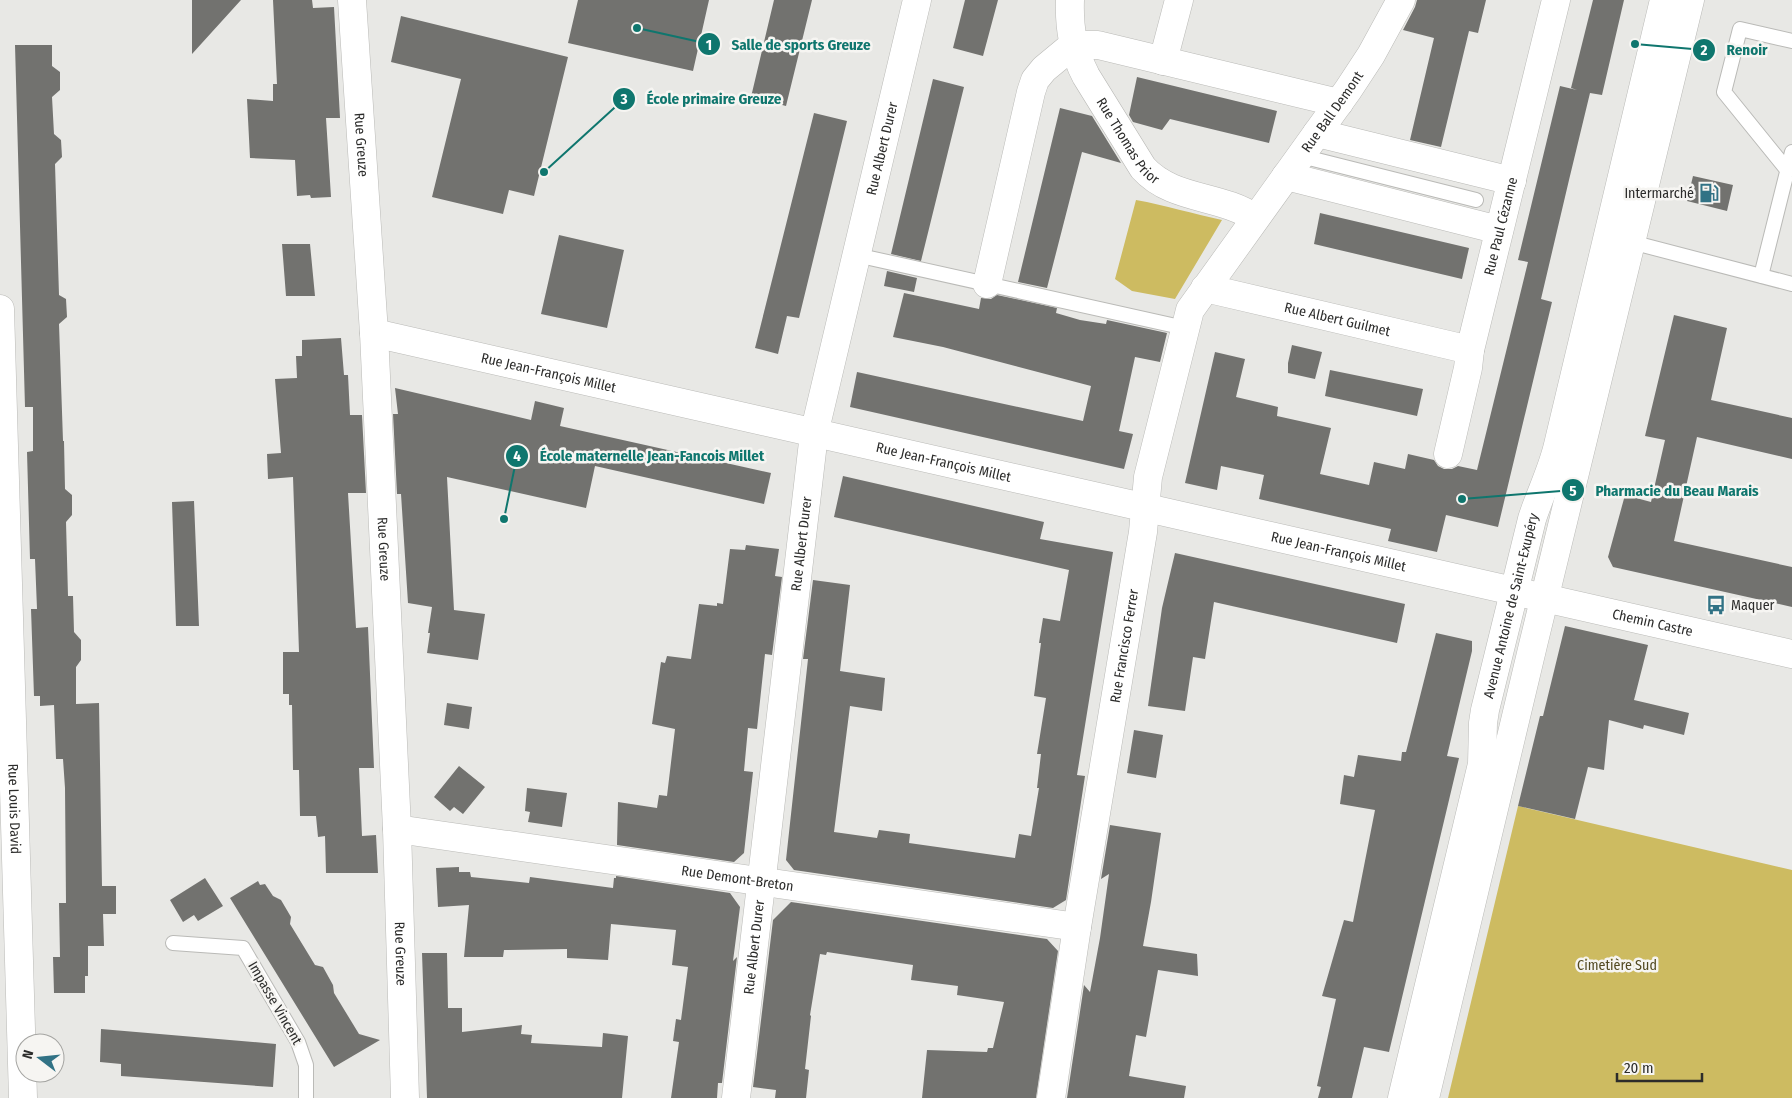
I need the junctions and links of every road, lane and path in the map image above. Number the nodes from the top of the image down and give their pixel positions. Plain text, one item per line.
1 (352, 0) edge
2 (917, 0) edge
3 (1070, 0) edge
4 (1179, 0) edge
5 (1401, 0) edge
6 (1556, 0) edge
7 (1664, 0) edge
8 (1690, 0) edge
9 (1792, 40) edge
10 (1073, 45) junction
11 (1163, 61) junction
12 (1339, 103) junction
13 (1317, 133) junction
14 (1792, 152) edge
15 (1293, 166) junction
16 (1788, 171) junction
17 (1512, 181) junction
18 (1476, 200) dead end
19 (1255, 218) junction
20 (1499, 230) junction
21 (1631, 242) junction
22 (856, 255) junction
23 (1761, 276) junction
24 (987, 284) junction
25 (1792, 284) edge
26 (1205, 288) junction
27 (0, 309) edge
28 (1185, 328) junction
29 (374, 333) junction
30 (1470, 350) junction
31 (814, 434) junction
32 (1448, 454) dead end
33 (2, 483) edge
34 (1146, 506) junction
35 (1514, 590) junction
36 (1544, 597) junction
37 (1792, 654) edge
38 (397, 829) junction
39 (760, 882) junction
40 (1077, 927) junction
41 (173, 943) dead end
42 (24, 1098) edge
43 (31, 1098) edge
44 (306, 1098) edge
45 (405, 1098) edge
46 (736, 1098) edge
47 (1051, 1098) edge
48 (1402, 1098) edge
49 (1425, 1098) edge

1 - 29 street, Rue Greuze
2 - 22 street, Rue Albert Durer
3 - 10 street, Rue Thomas Prior
4 - 11 street
5 - 12 street, Rue Ball Demont
6 - 17 street, Rue Paul Cézanne
7 - 35 street, Avenue Antoine de Saint-Exupéry
8 - 21 street
9 - 16 lane
10 - 11 street
10 - 19 street, Rue Thomas Prior
10 - 24 street
11 - 12 street
12 - 13 street, Rue Ball Demont
13 - 15 street, Rue Ball Demont
13 - 17 street
14 - 16 lane
15 - 18 lane
15 - 19 street, Rue Ball Demont
15 - 20 street
16 - 23 lane
17 - 20 street, Rue Paul Cézanne
19 - 26 street, Rue Francisco Ferrer
20 - 30 street, Rue Paul Cézanne
21 - 23 lane
21 - 36 street
22 - 24 lane
22 - 31 street, Rue Albert Durer
23 - 25 lane
24 - 28 lane
26 - 28 street, Rue Francisco Ferrer
26 - 30 street, Rue Albert Guilmet
27 - 33 street, Rue Louis David
28 - 34 street, Rue Francisco Ferrer
29 - 31 street, Rue Jean-François Millet
29 - 38 street, Rue Greuze
30 - 32 street, Rue Paul Cézanne
31 - 34 street, Rue Jean-François Millet
31 - 39 street, Rue Albert Durer
33 - 42 street, Rue Louis David
34 - 35 street, Rue Jean-François Millet
34 - 40 street, Rue Francisco Ferrer
35 - 36 street, Chemin Castre
35 - 48 street, Avenue Antoine de Saint-Exupéry
36 - 37 street, Chemin Castre
36 - 49 street
38 - 39 street, Rue Demont-Breton
38 - 45 street, Rue Greuze
39 - 40 street, Rue Demont-Breton
39 - 46 street, Rue Albert Durer
40 - 47 street, Rue Francisco Ferrer
41 - 44 lane, Impasse Vincent
42 - 43 street

